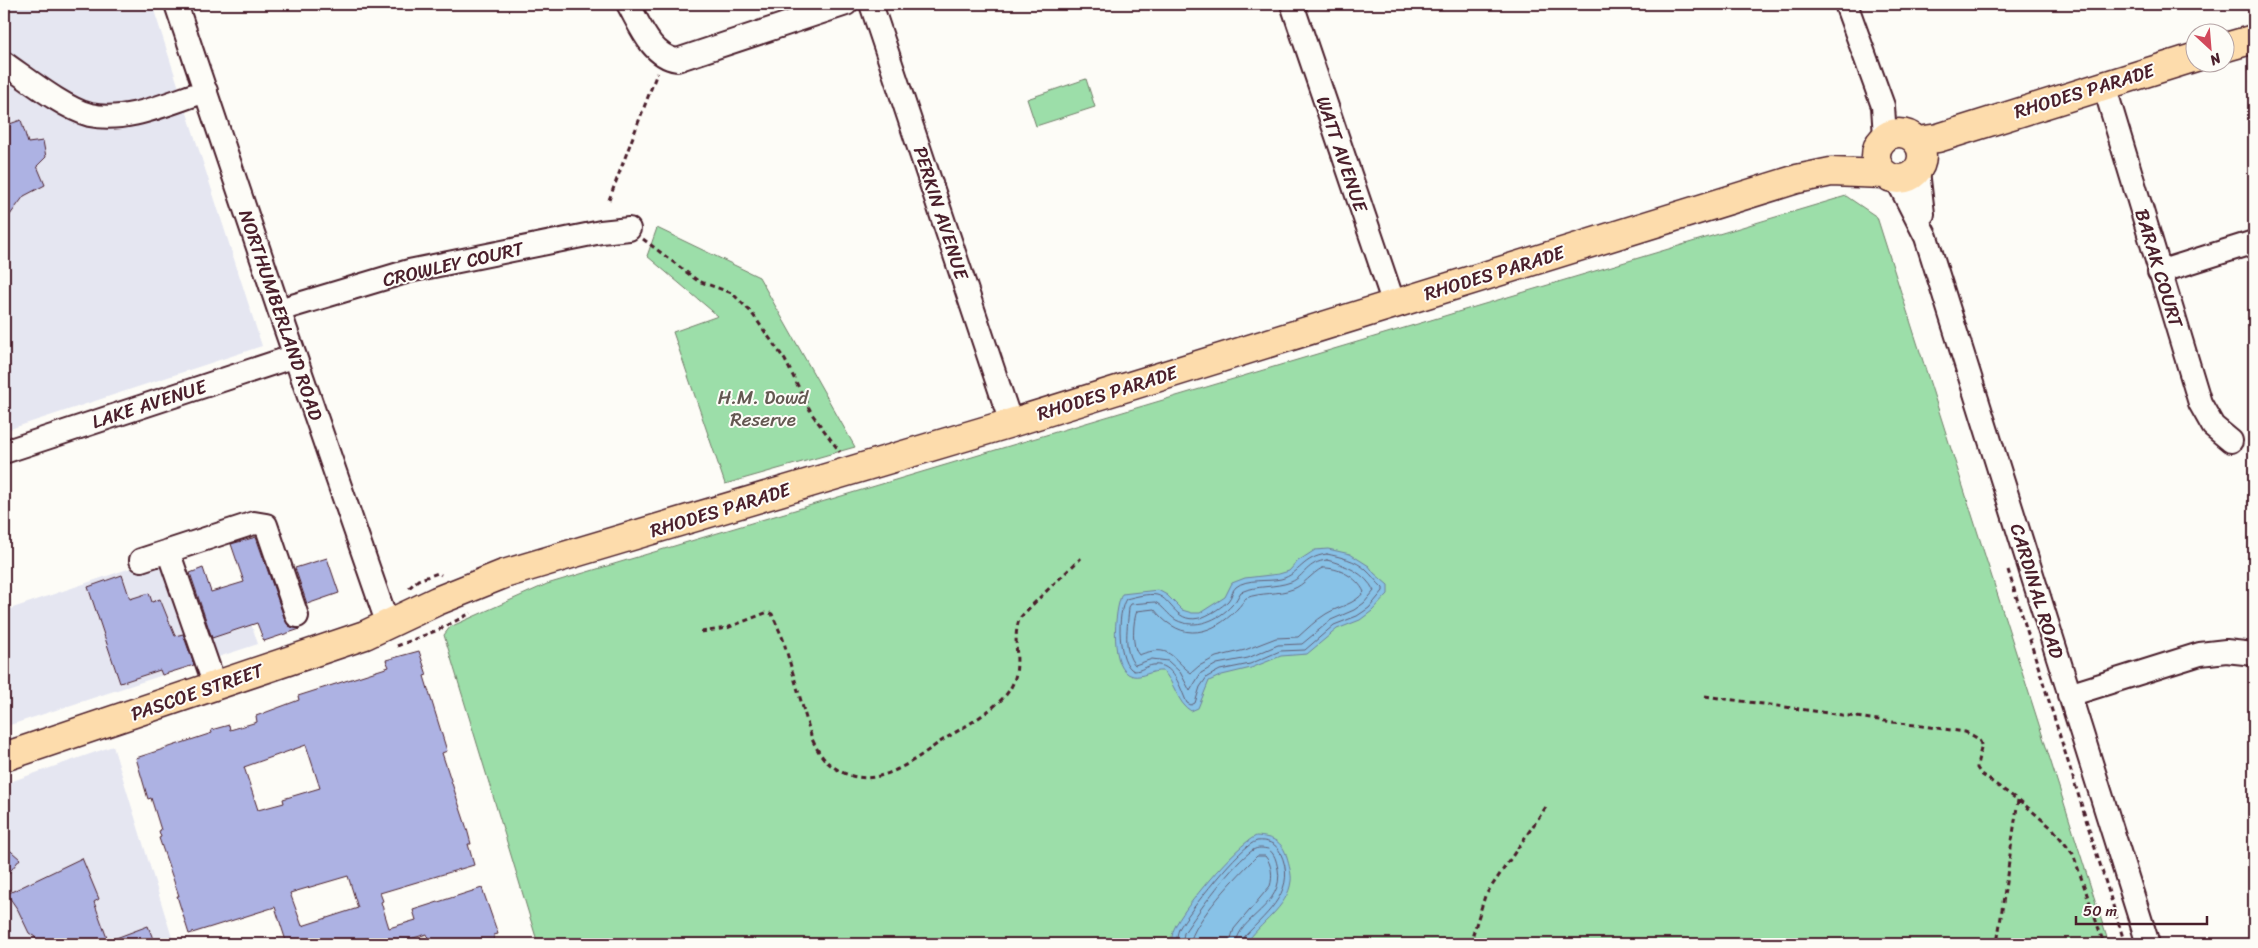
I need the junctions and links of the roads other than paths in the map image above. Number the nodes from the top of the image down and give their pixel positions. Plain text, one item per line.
1 (176, 4) edge
2 (628, 4) edge
3 (846, 4) edge
4 (871, 4) edge
5 (1292, 4) edge
6 (1846, 4) edge
7 (2254, 39) edge
8 (2236, 45) edge
9 (2186, 60) edge
10 (4, 63) edge
11 (2104, 84) junction
12 (206, 91) junction
13 (1900, 156) junction
14 (629, 228) road end
15 (2254, 242) edge
16 (2159, 272) junction
17 (1394, 304) junction
18 (279, 310) junction
19 (295, 356) junction
20 (1011, 423) junction
21 (2231, 442) dead end
22 (4, 452) edge
23 (168, 551) junction
24 (141, 560) dead end
25 (297, 616) dead end
26 (388, 625) junction
27 (2254, 654) edge
28 (215, 686) junction
29 (2069, 695) junction
30 (4, 758) edge
31 (2148, 944) edge

1 - 12 street, NORTHUMBERLAND ROAD
2 - 3 street
4 - 20 street, PERKIN AVENUE
5 - 17 street, WATT AVENUE
6 - 13 street
7 - 8 main road
9 - 11 main road, RHODES PARADE
10 - 12 street
11 - 13 main road, RHODES PARADE
11 - 16 street, BARAK COURT
12 - 18 street, NORTHUMBERLAND ROAD
13 - 17 main road, RHODES PARADE
13 - 29 street, CARDINAL ROAD
14 - 18 street, CROWLEY COURT
15 - 16 street
16 - 21 street, BARAK COURT
17 - 20 main road, RHODES PARADE
18 - 19 street, NORTHUMBERLAND ROAD
19 - 22 street, LAKE AVENUE
19 - 26 street, NORTHUMBERLAND ROAD
20 - 26 main road, RHODES PARADE
23 - 24 street
23 - 25 street
23 - 28 street
26 - 28 main road, PASCOE STREET
27 - 29 street
28 - 30 main road, PASCOE STREET
29 - 31 street, CARDINAL ROAD

